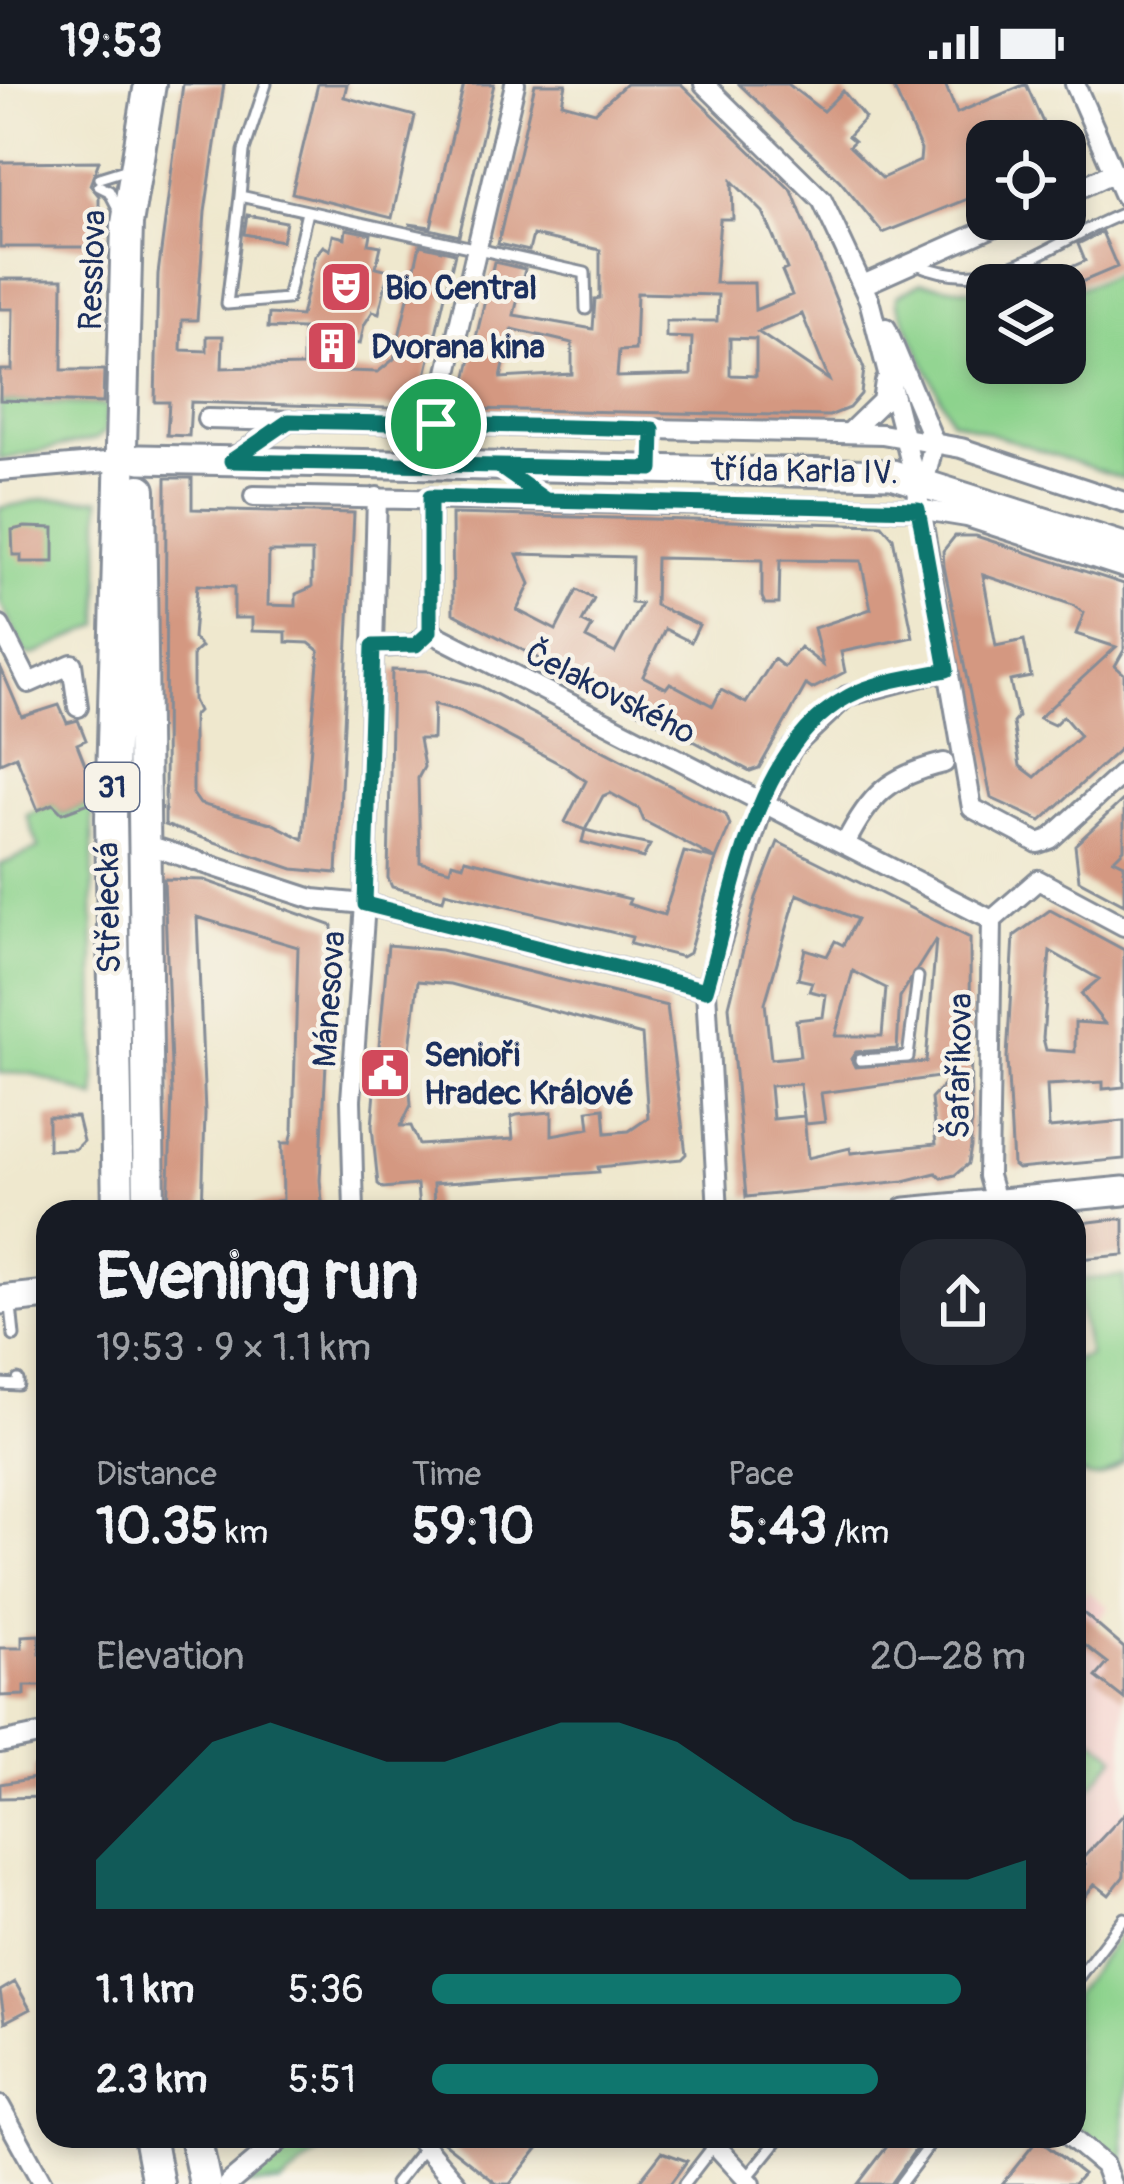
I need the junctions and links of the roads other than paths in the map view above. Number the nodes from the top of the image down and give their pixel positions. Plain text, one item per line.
1 (150, 84) edge
2 (166, 84) edge
3 (266, 84) edge
4 (515, 84) edge
5 (704, 84) edge
6 (1075, 84) edge
7 (133, 166) junction
8 (1114, 172) junction
9 (1086, 185) edge
10 (240, 196) junction
11 (1124, 196) edge
12 (307, 212) junction
13 (1124, 213) edge
14 (127, 224) junction
15 (966, 239) edge
16 (475, 250) junction
17 (914, 263) junction
18 (866, 292) junction
19 (586, 309) dead end
20 (887, 371) junction
21 (207, 419) dead end
22 (289, 421) junction
23 (436, 424) junction
24 (653, 429) junction
25 (849, 433) junction
26 (918, 439) junction
27 (130, 459) junction
28 (231, 461) junction
29 (498, 466) junction
30 (652, 469) junction
31 (0, 471) edge
32 (919, 490) junction
33 (254, 496) dead end
34 (377, 496) junction
35 (430, 497) junction
36 (546, 500) junction
37 (1124, 502) edge
38 (1124, 547) edge
39 (1124, 568) edge
40 (0, 626) edge
41 (430, 632) junction
42 (373, 646) junction
43 (947, 670) junction
44 (77, 707) dead end
45 (944, 763) dead end
46 (1124, 772) edge
47 (763, 805) junction
48 (1038, 843) junction
49 (844, 844) junction
50 (157, 848) dead end
51 (1038, 880) junction
52 (365, 904) junction
53 (992, 920) junction
54 (1124, 926) edge
55 (919, 977) dead end
56 (706, 990) junction
57 (860, 1060) dead end
58 (1124, 1191) edge
59 (118, 1200) edge
60 (149, 1200) edge
61 (353, 1200) edge
62 (717, 1200) edge
63 (995, 1200) edge
64 (1057, 1200) edge
65 (36, 1296) edge
66 (5, 1300) edge
67 (14, 1336) dead end
68 (18, 1380) dead end
69 (0, 1384) edge
70 (36, 1736) edge
71 (0, 1743) edge
72 (1124, 1918) edge
73 (1086, 1967) edge
74 (0, 2106) edge
75 (151, 2148) edge
76 (198, 2148) edge
77 (271, 2148) edge
78 (416, 2148) edge
79 (426, 2148) edge
80 (706, 2148) edge
81 (718, 2148) edge
82 (772, 2148) edge
83 (927, 2148) edge
84 (1083, 2148) edge
85 (748, 2181) edge
86 (43, 2184) edge
87 (158, 2184) edge
88 (205, 2184) edge
89 (228, 2184) edge
90 (395, 2184) edge
91 (457, 2184) edge
92 (684, 2184) edge
93 (900, 2184) edge
94 (1111, 2184) edge

1 - 7 main road, Resslova / 31
2 - 27 main road, Resslova / 31
3 - 10 lane
4 - 16 street
5 - 18 street
6 - 8 street
7 - 14 main road, Resslova / 31
7 - 14 lane
8 - 9 street
8 - 11 street
10 - 12 lane
10 - 12 lane
12 - 16 lane
13 - 17 lane
14 - 27 main road, Resslova / 31
15 - 17 street
16 - 19 lane
16 - 23 street
17 - 18 street
18 - 20 street
18 - 26 street
20 - 25 street
20 - 26 street
21 - 22 street, třída Karla IV.
22 - 23 street, třída Karla IV.
22 - 28 street
23 - 24 street, třída Karla IV.
24 - 25 street, třída Karla IV.
24 - 30 street
25 - 26 street, třída Karla IV.
26 - 32 street
26 - 32 street
26 - 37 street, třída Karla IV.
27 - 28 street, třída Karla IV.
27 - 31 street, třída Karla IV.
27 - 59 main road, Střelecká / 31
27 - 60 main road, Střelecká / 31
28 - 29 street, třída Karla IV.
29 - 30 street, třída Karla IV.
29 - 36 street
30 - 32 street, třída Karla IV.
32 - 36 street, třída Karla IV.
32 - 38 street
32 - 39 street
32 - 43 street
33 - 34 street, třída Karla IV.
34 - 35 street, třída Karla IV.
34 - 42 street, Mánesova
35 - 36 street, třída Karla IV.
35 - 41 street
40 - 44 street
41 - 42 street
41 - 47 street, Čelakovského
42 - 52 street, Mánesova
43 - 47 street
43 - 48 street
45 - 49 street
46 - 48 street
47 - 49 street, Čelakovského
47 - 56 street
48 - 51 street
49 - 53 street, Čelakovského
50 - 52 street
51 - 53 street
51 - 54 street
52 - 56 street
52 - 61 street, Mánesova
53 - 63 street, Šafaříkova
55 - 57 lane
56 - 62 street
58 - 64 street
65 - 66 street
66 - 67 lane
68 - 69 lane
70 - 71 street
72 - 73 lane
74 - 86 street
75 - 87 main road
76 - 88 main road
77 - 89 street
78 - 90 lane
79 - 91 street
80 - 92 lane
81 - 85 street
82 - 85 lane
83 - 93 lane
84 - 94 street

